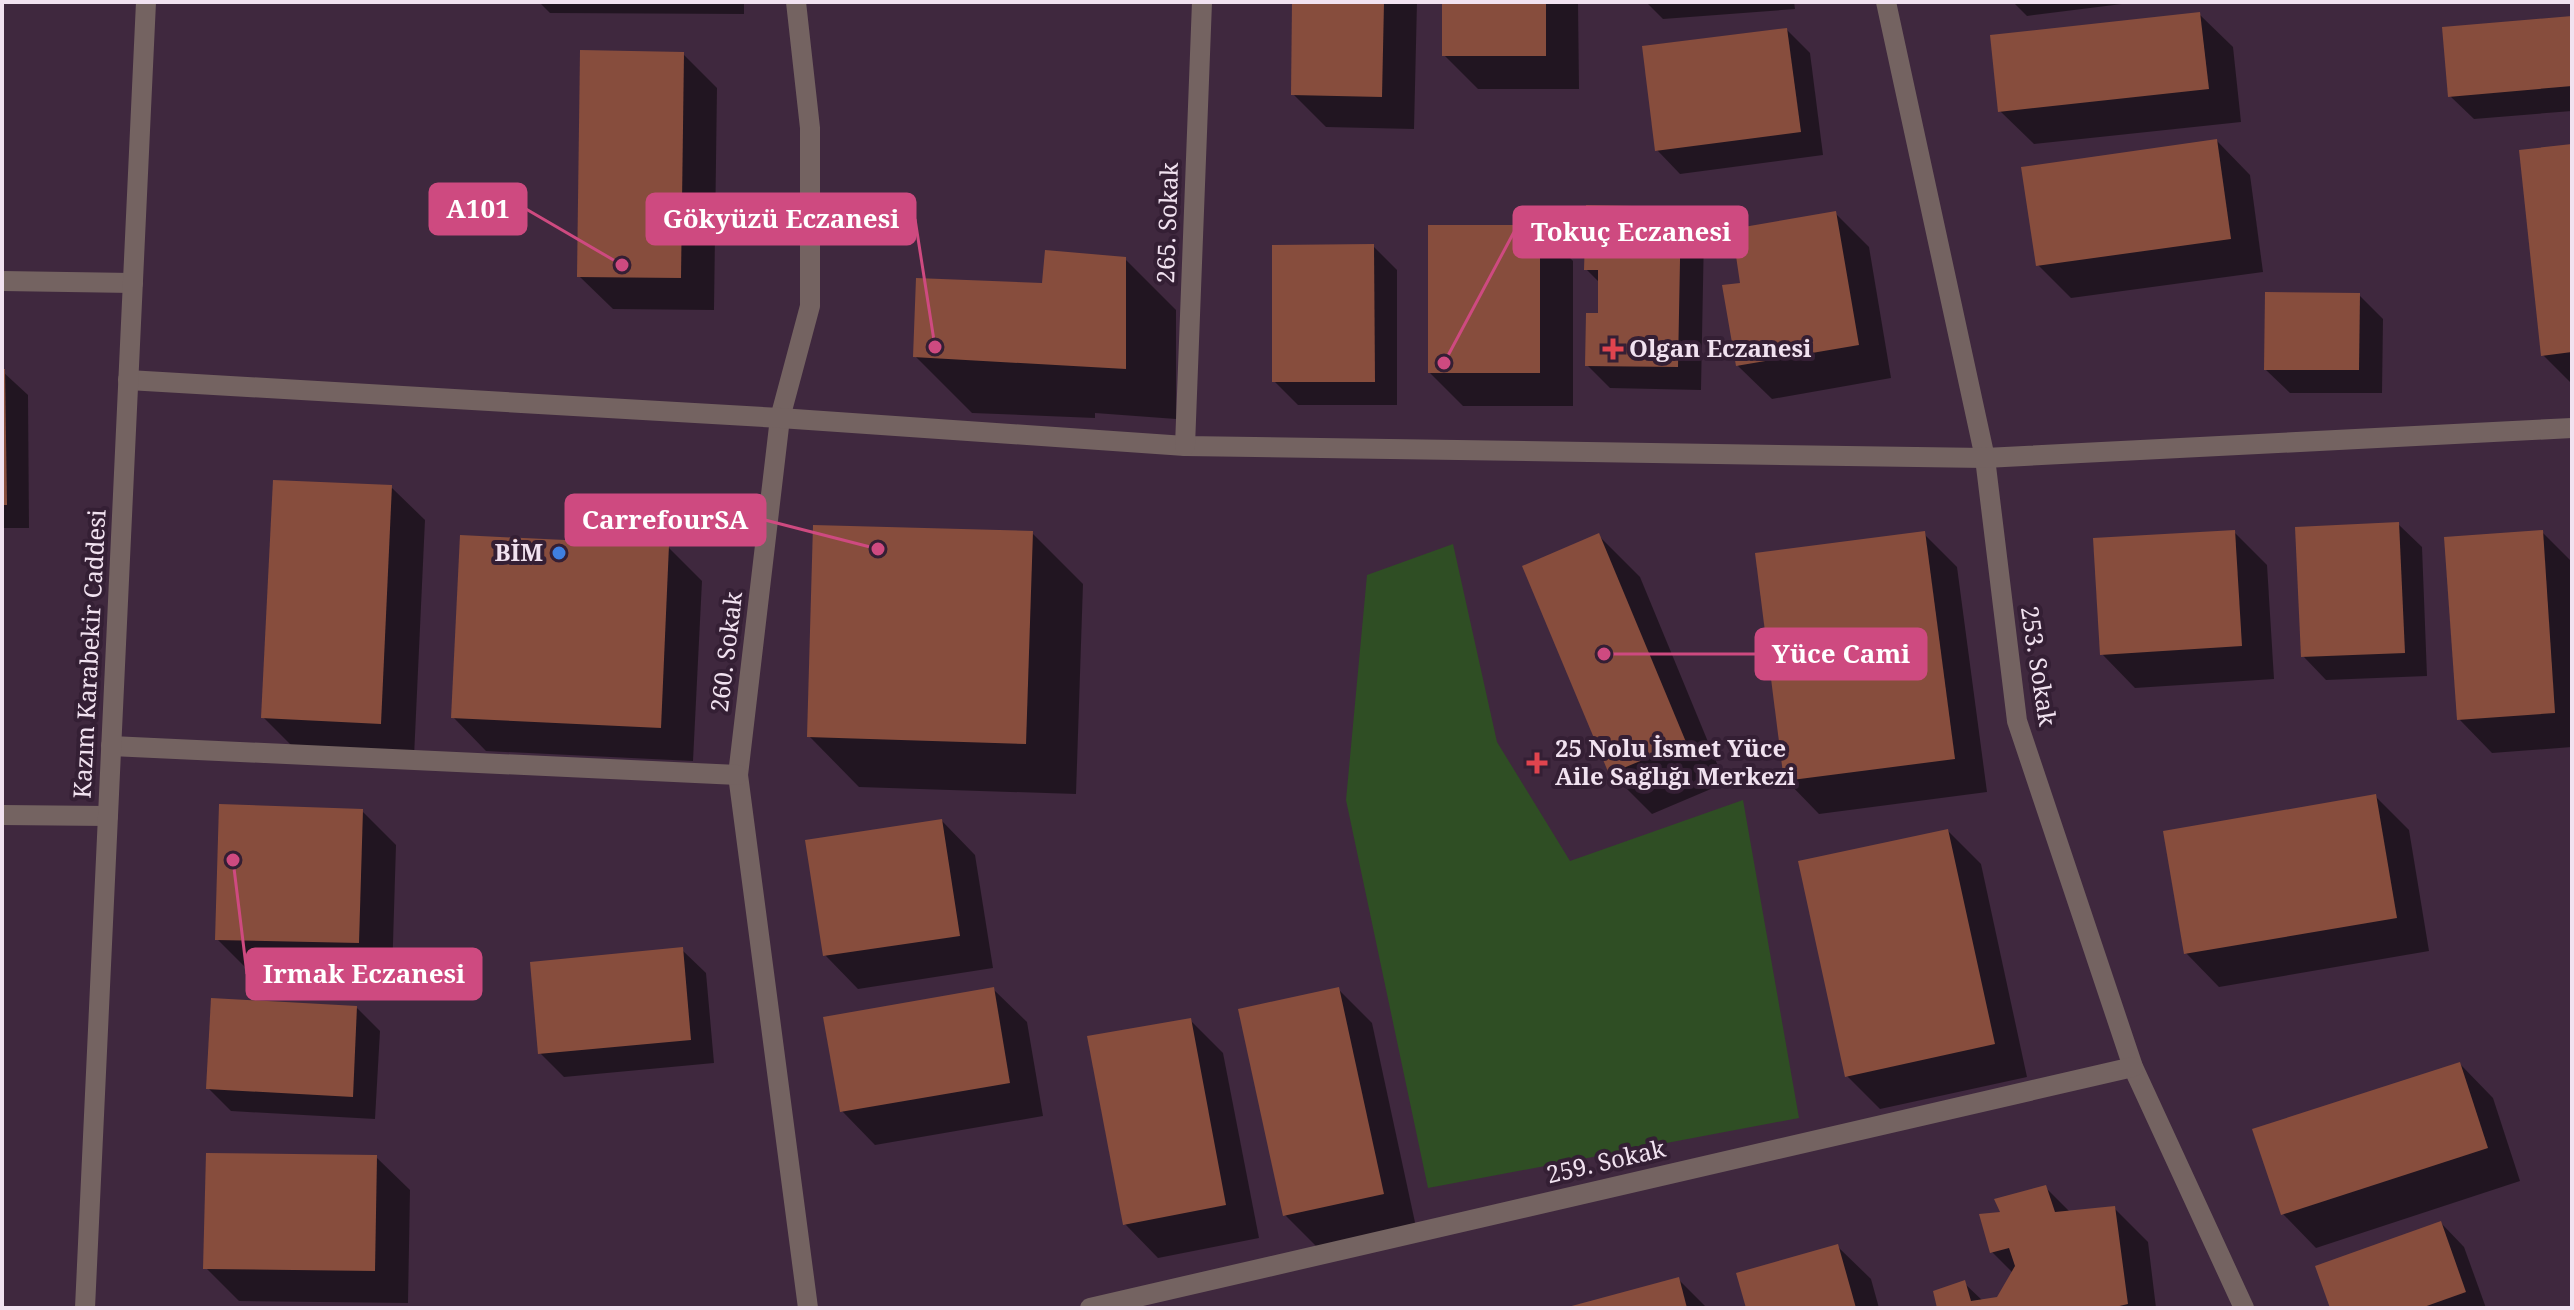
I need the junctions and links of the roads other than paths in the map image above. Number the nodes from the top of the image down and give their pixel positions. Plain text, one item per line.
1 (146, 2) edge
2 (796, 2) edge
3 (1202, 2) edge
4 (1886, 2) edge
5 (2, 281) edge
6 (133, 283) junction
7 (128, 380) junction
8 (780, 418) junction
9 (2572, 428) edge
10 (1185, 446) junction
11 (1985, 458) junction
12 (111, 746) junction
13 (738, 775) junction
14 (2, 815) edge
15 (108, 816) junction
16 (2133, 1067) junction
17 (85, 1308) edge
18 (808, 1308) edge
19 (1090, 1308) edge
20 (2244, 1308) edge

1 - 6 street, Kazım Karabekir Caddesi
2 - 8 street, 260. Sokak
3 - 10 street, 265. Sokak
4 - 11 street, 253. Sokak
5 - 6 street
6 - 7 street, Kazım Karabekir Caddesi
7 - 8 street
7 - 12 street, Kazım Karabekir Caddesi
8 - 10 street
8 - 13 street, 260. Sokak
9 - 11 street
10 - 11 street
11 - 16 street, 253. Sokak
12 - 13 street
12 - 15 street, Kazım Karabekir Caddesi
13 - 18 street, 260. Sokak
14 - 15 street
15 - 17 street, Kazım Karabekir Caddesi
16 - 19 street, 259. Sokak
16 - 20 street, 253. Sokak

